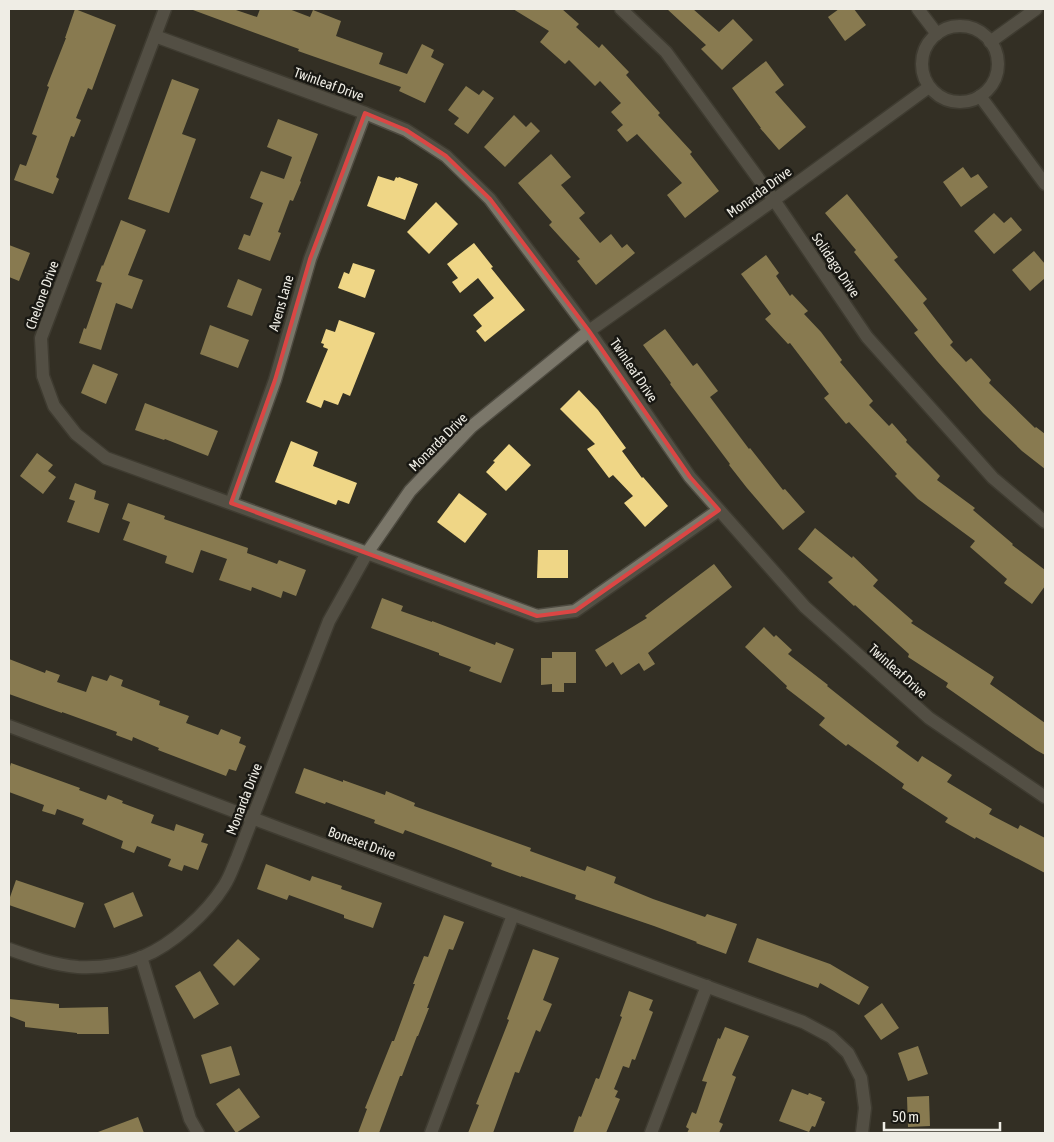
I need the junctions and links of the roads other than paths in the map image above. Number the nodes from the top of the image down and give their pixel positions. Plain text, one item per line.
1 (165, 9) edge
2 (621, 9) edge
3 (918, 9) edge
4 (1036, 9) edge
5 (937, 34) junction
6 (155, 36) junction
7 (990, 42) junction
8 (929, 86) junction
9 (980, 96) junction
10 (365, 113) junction
11 (1045, 184) edge
12 (774, 200) junction
13 (589, 330) junction
14 (231, 503) junction
15 (719, 510) junction
16 (1045, 522) edge
17 (367, 553) junction
18 (9, 726) edge
19 (1045, 797) edge
20 (253, 819) junction
21 (513, 915) junction
22 (9, 949) edge
23 (141, 957) junction
24 (707, 986) junction
25 (198, 1133) edge
26 (431, 1133) edge
27 (651, 1133) edge
28 (862, 1133) edge

1 - 6 street
2 - 12 street, Solidago Drive
3 - 5 street
4 - 7 street
5 - 7 street
5 - 8 street
6 - 10 street, Twinleaf Drive
6 - 14 street, Chelone Drive
7 - 9 street
8 - 9 street
8 - 12 street, Monarda Drive
9 - 11 street
10 - 13 street, Twinleaf Drive
10 - 14 street, Avens Lane
12 - 13 street, Monarda Drive
12 - 16 street, Solidago Drive
13 - 15 street, Twinleaf Drive
13 - 17 street, Monarda Drive
14 - 17 street, Chelone Drive
15 - 17 street, Chelone Drive
15 - 19 street, Twinleaf Drive
17 - 20 street, Monarda Drive
18 - 20 street, Boneset Drive
20 - 21 street, Boneset Drive
20 - 23 street, Monarda Drive
21 - 24 street, Boneset Drive
21 - 26 street
22 - 23 street, Monarda Drive
23 - 25 street
24 - 27 street
24 - 28 street, Boneset Drive

